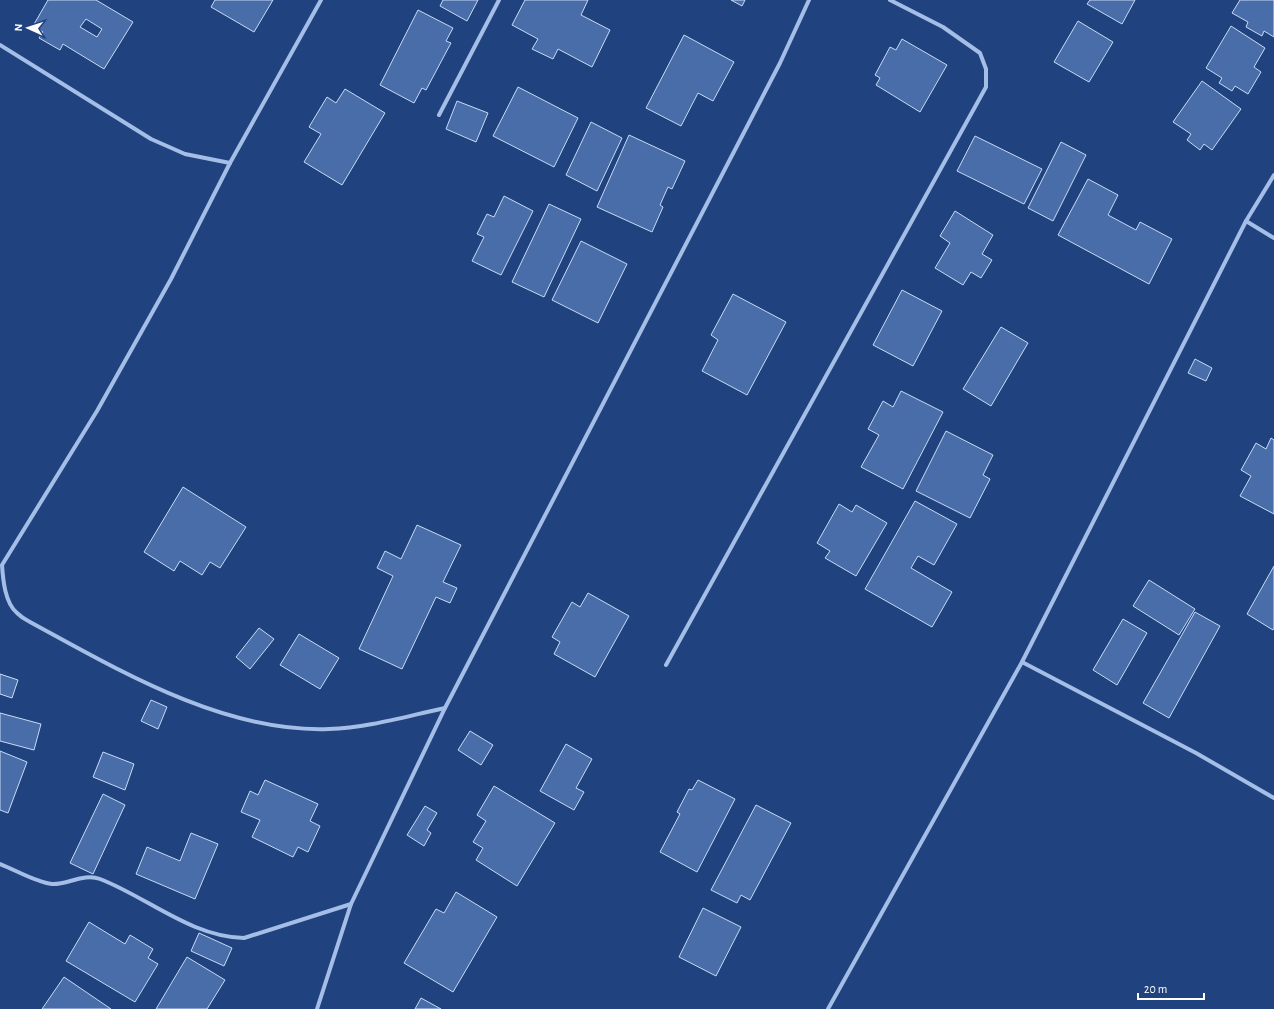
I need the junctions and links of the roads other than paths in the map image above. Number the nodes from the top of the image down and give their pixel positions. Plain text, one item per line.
1 (321, 0) edge
2 (499, 0) edge
3 (809, 0) edge
4 (890, 0) edge
5 (0, 45) edge
6 (439, 115) dead end
7 (230, 163) junction
8 (1274, 175) edge
9 (1246, 221) junction
10 (1274, 238) edge
11 (1, 565) edge
12 (1022, 662) junction
13 (666, 665) dead end
14 (445, 708) junction
15 (1274, 798) edge
16 (0, 864) edge
17 (352, 904) junction
18 (317, 1009) edge
19 (828, 1009) edge

1 - 7 street
2 - 6 street
3 - 14 street
4 - 13 street
5 - 7 street
7 - 11 street
8 - 9 street
9 - 10 street
9 - 12 street
11 - 14 street
12 - 15 street
12 - 19 street
14 - 17 street
16 - 17 street
17 - 18 street

